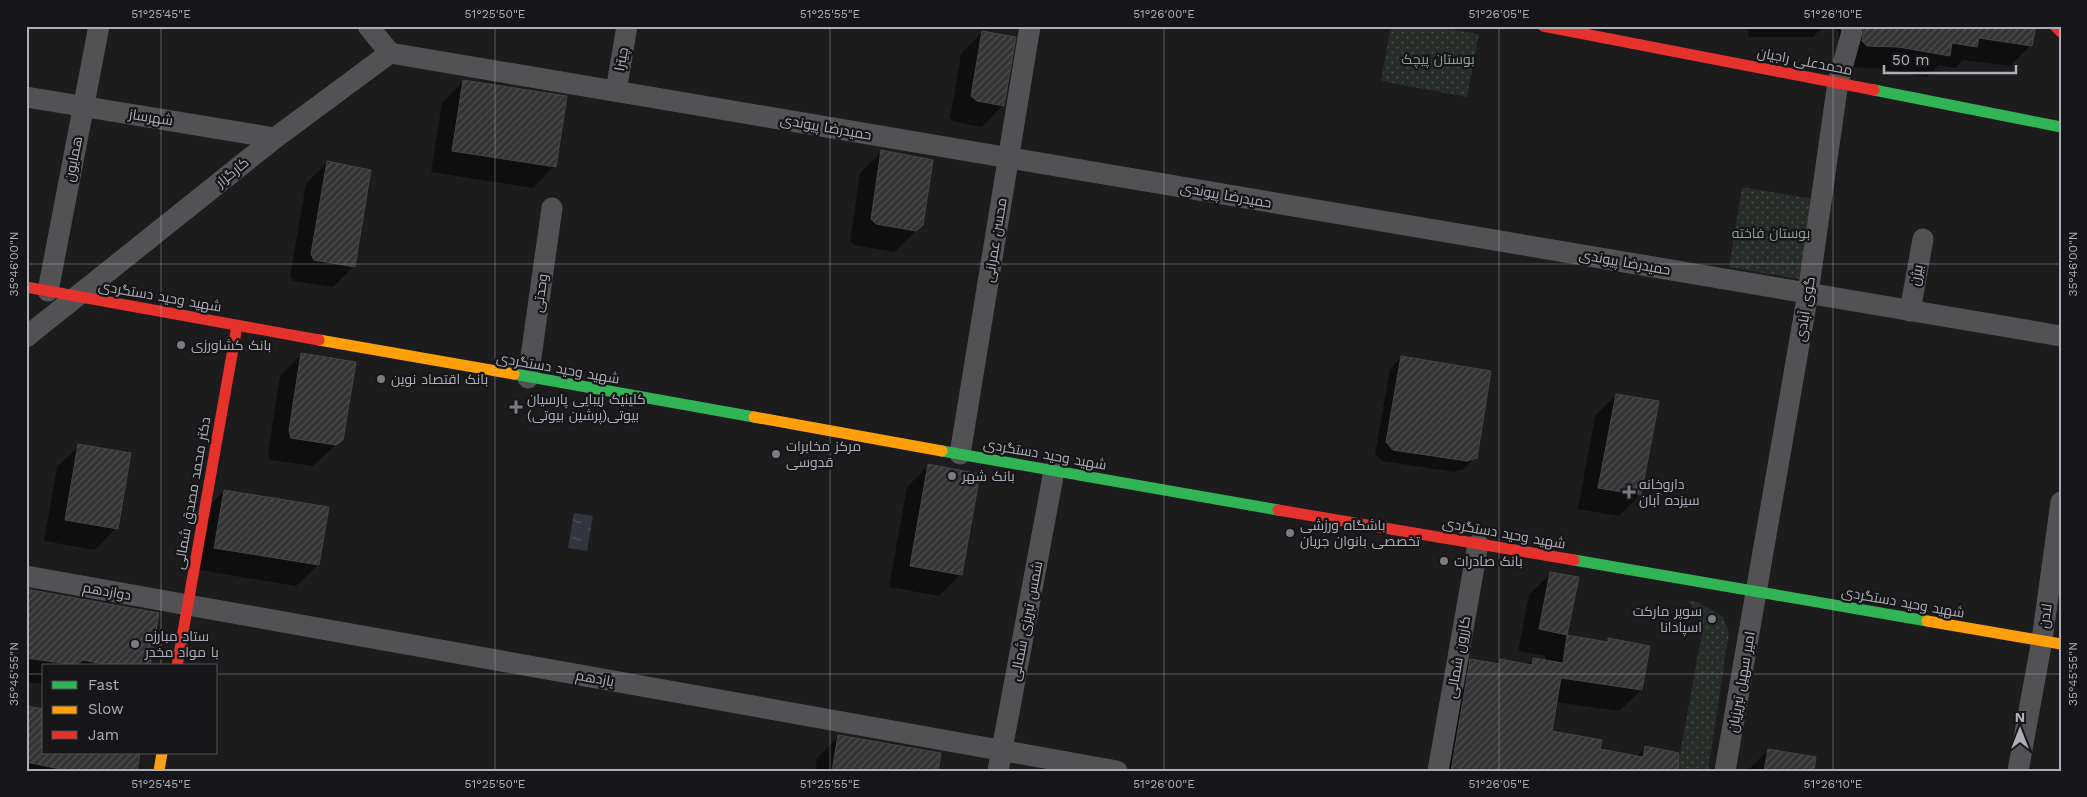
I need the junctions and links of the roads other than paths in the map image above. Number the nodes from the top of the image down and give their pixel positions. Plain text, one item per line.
1 (99, 26) edge
2 (368, 26) edge
3 (627, 26) edge
4 (1030, 26) edge
5 (1544, 26) edge
6 (1851, 26) edge
7 (2055, 26) edge
8 (2061, 32) edge
9 (390, 53) junction
10 (1841, 71) junction
11 (616, 91) junction
12 (26, 97) edge
13 (1994, 102) dead end
14 (84, 106) junction
15 (2061, 117) edge
16 (2061, 127) edge
17 (275, 138) junction
18 (1008, 158) junction
19 (552, 208) dead end
20 (1923, 239) dead end
21 (26, 287) edge
22 (48, 291) junction
23 (1808, 293) junction
24 (77, 296) junction
25 (1910, 311) junction
26 (237, 326) junction
27 (2061, 336) edge
28 (26, 337) edge
29 (528, 378) junction
30 (960, 454) junction
31 (1054, 471) junction
32 (2061, 502) edge
33 (1478, 544) junction
34 (26, 576) edge
35 (1757, 592) junction
36 (188, 605) junction
37 (2051, 642) edge
38 (178, 664) edge
39 (162, 754) edge
40 (1000, 760) edge
41 (159, 771) edge
42 (1117, 771) edge
43 (1438, 771) edge
44 (1725, 771) edge
45 (2018, 771) edge

1 - 14 street, همایون
2 - 9 street
3 - 11 street, چیترا
4 - 18 street, محسن عمرانی
5 - 10 main road, محمدعلی راجیان
6 - 10 street, گوی آبادی
7 - 8 main road
9 - 11 street, حمیدرضا پیوندی
9 - 17 street, کارگزار
10 - 16 main road, محمدعلی راجیان
10 - 23 street, گوی آبادی
11 - 18 street, حمیدرضا پیوندی
12 - 14 street, شهرساز
13 - 15 main road
14 - 17 street, شهرساز
14 - 22 street, همایون
17 - 24 street, کارگزار
18 - 23 street, حمیدرضا پیوندی
18 - 30 street, محسن عمرانی
19 - 29 street, وحدتی
20 - 25 street, بیژن
21 - 22 main road, شهید وحید دستگردی
22 - 24 main road, شهید وحید دستگردی
23 - 25 street, حمیدرضا پیوندی
23 - 35 street, گوی آبادی
24 - 26 main road, شهید وحید دستگردی
24 - 28 street, کارگزار
25 - 27 street, حمیدرضا پیوندی
26 - 29 main road, شهید وحید دستگردی
26 - 36 main road, دکتر محمد مصدق شمالی
29 - 30 main road, شهید وحید دستگردی
30 - 31 main road, شهید وحید دستگردی
31 - 33 main road, شهید وحید دستگردی
31 - 40 street, شمس تبریزی شمالی
32 - 37 street, لادن
33 - 35 main road, شهید وحید دستگردی
33 - 43 street, کازرون شمالی
34 - 36 street, دوازدهم
35 - 37 main road, شهید وحید دستگردی
35 - 44 street, امیر سهیل تبریزیان
36 - 38 main road, دکتر محمد مصدق شمالی
36 - 40 street, یازدهم
37 - 45 street, لادن
39 - 41 main road
40 - 42 street, یازدهم

